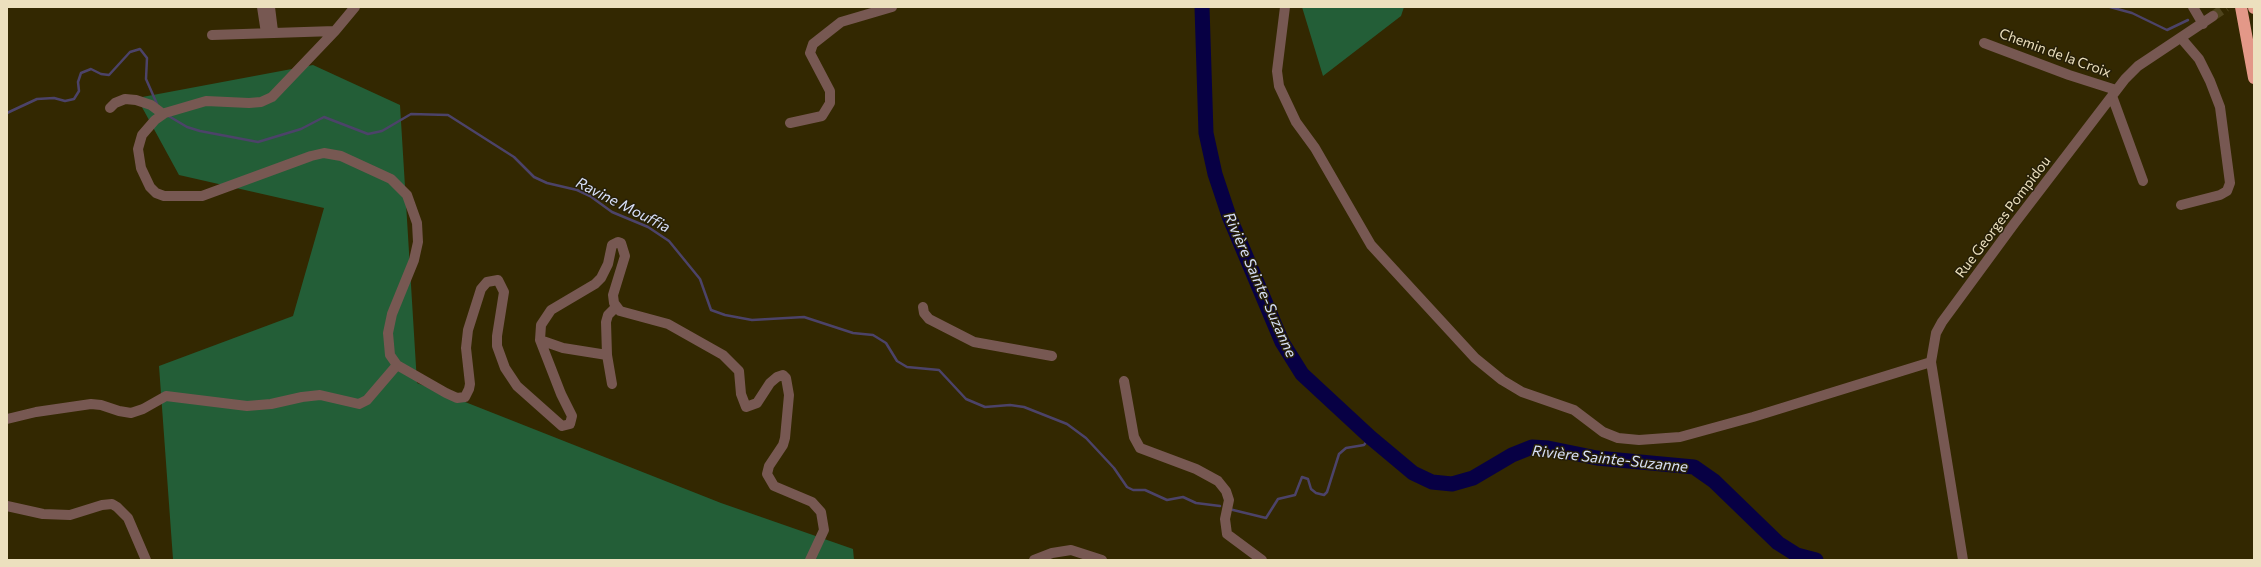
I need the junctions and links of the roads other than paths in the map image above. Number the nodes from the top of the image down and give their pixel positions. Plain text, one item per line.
1 (262, 7) edge
2 (270, 7) edge
3 (355, 7) edge
4 (892, 7) edge
5 (1285, 7) edge
6 (2193, 7) edge
7 (2241, 7) edge
8 (2213, 16) tunnel mouth
9 (2203, 24) junction
10 (335, 32) junction
11 (270, 33) junction
12 (212, 35) dead end
13 (2181, 38) junction
14 (1984, 43) dead end
15 (2254, 78) edge
16 (2114, 93) junction
17 (110, 108) dead end
18 (163, 114) junction
19 (790, 123) dead end
20 (2143, 181) dead end
21 (2181, 205) dead end
22 (616, 307) junction
23 (923, 307) dead end
24 (540, 340) junction
25 (607, 355) junction
26 (1052, 356) dead end
27 (1931, 362) junction
28 (397, 365) junction
29 (1124, 381) dead end
30 (612, 384) dead end
31 (7, 419) edge
32 (7, 506) edge
33 (146, 560) edge
34 (810, 560) edge
35 (1034, 560) edge
36 (1102, 560) edge
37 (1262, 560) edge
38 (1963, 560) edge

1 - 11 street
2 - 11 street
3 - 10 street
4 - 19 street
5 - 27 street
6 - 9 street
7 - 15 highway
8 - 9 street, Rue Georges Pompidou
9 - 13 street, Rue Georges Pompidou
10 - 11 street
10 - 18 street
11 - 12 street
13 - 16 street, Rue Georges Pompidou
13 - 21 street
14 - 16 street, Chemin de la Croix
16 - 20 street
16 - 27 street, Rue Georges Pompidou
17 - 18 street
18 - 28 street
22 - 24 street
22 - 25 street
22 - 34 street
23 - 26 street
24 - 25 street
24 - 28 street
25 - 30 street
27 - 38 street, Rue Georges Pompidou
28 - 31 street
29 - 37 street
32 - 33 street
35 - 36 street

